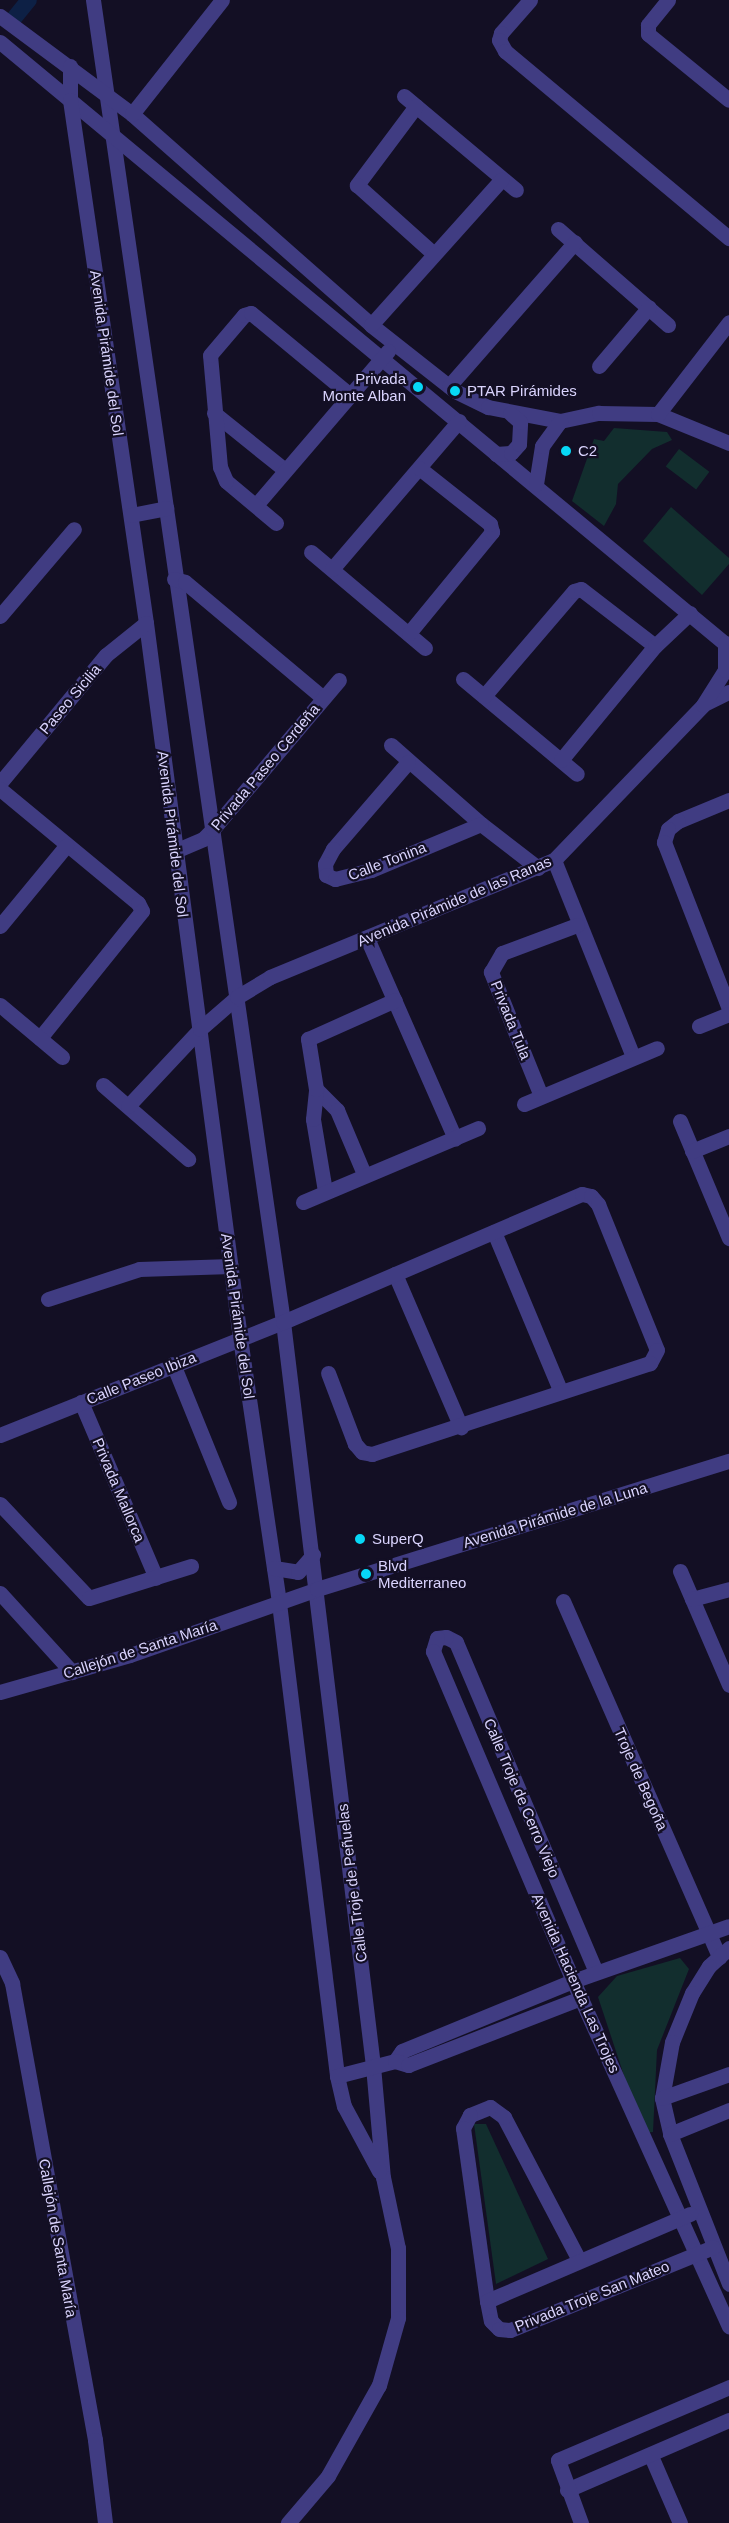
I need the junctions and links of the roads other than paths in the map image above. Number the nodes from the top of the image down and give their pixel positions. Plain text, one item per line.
1 (222, 0) edge
2 (530, 0) edge
3 (668, 0) edge
4 (93, 1) edge
5 (2, 22) edge
6 (0, 42) edge
7 (70, 66) junction
8 (106, 93) junction
9 (70, 100) junction
10 (729, 100) edge
11 (132, 114) junction
12 (113, 136) junction
13 (501, 180) junction
14 (516, 190) dead end
15 (558, 229) dead end
16 (729, 238) edge
17 (575, 242) junction
18 (434, 254) junction
19 (649, 307) junction
20 (729, 322) edge
21 (371, 325) junction
22 (669, 325) dead end
23 (394, 344) junction
24 (382, 357) junction
25 (599, 366) dead end
26 (449, 386) junction
27 (349, 394) junction
28 (214, 413) junction
29 (510, 413) junction
30 (658, 414) junction
31 (459, 421) junction
32 (560, 421) junction
33 (729, 443) edge
34 (496, 454) junction
35 (418, 468) junction
36 (285, 470) junction
37 (536, 484) junction
38 (256, 505) junction
39 (166, 508) junction
40 (131, 515) junction
41 (276, 523) dead end
42 (74, 529) dead end
43 (311, 552) dead end
44 (332, 569) junction
45 (174, 579) junction
46 (690, 613) junction
47 (0, 616) edge
48 (146, 623) junction
49 (409, 633) junction
50 (727, 645) edge
51 (655, 646) junction
52 (425, 648) dead end
53 (339, 680) dead end
54 (464, 680) dead end
55 (729, 692) edge
56 (484, 696) junction
57 (323, 698) junction
58 (703, 705) junction
59 (391, 745) dead end
60 (561, 760) junction
61 (408, 762) junction
62 (577, 774) dead end
63 (0, 783) edge
64 (0, 789) edge
65 (729, 800) edge
66 (481, 824) junction
67 (213, 829) junction
68 (66, 846) junction
69 (175, 851) junction
70 (554, 860) junction
71 (538, 868) junction
72 (577, 925) junction
73 (0, 926) edge
74 (367, 938) junction
75 (237, 997) junction
76 (395, 1000) junction
77 (0, 1005) edge
78 (729, 1009) edge
79 (729, 1014) edge
80 (699, 1026) dead end
81 (200, 1029) junction
82 (40, 1038) junction
83 (657, 1048) dead end
84 (62, 1057) dead end
85 (633, 1057) junction
86 (103, 1085) dead end
87 (316, 1089) junction
88 (542, 1096) junction
89 (524, 1104) dead end
90 (128, 1106) junction
91 (680, 1121) dead end
92 (478, 1128) dead end
93 (729, 1136) edge
94 (455, 1138) junction
95 (692, 1151) junction
96 (188, 1159) dead end
97 (364, 1174) junction
98 (325, 1191) junction
99 (303, 1202) dead end
100 (494, 1232) junction
101 (729, 1238) edge
102 (231, 1266) junction
103 (395, 1275) junction
104 (48, 1299) dead end
105 (283, 1322) junction
106 (240, 1338) junction
107 (173, 1364) junction
108 (328, 1373) dead end
109 (561, 1392) junction
110 (81, 1402) junction
111 (460, 1427) junction
112 (0, 1435) edge
113 (729, 1461) edge
114 (229, 1502) dead end
115 (0, 1504) edge
116 (313, 1555) junction
117 (191, 1566) dead end
118 (274, 1568) junction
119 (680, 1571) dead end
120 (156, 1578) junction
121 (317, 1589) junction
122 (729, 1589) edge
123 (0, 1593) edge
124 (692, 1599) junction
125 (563, 1601) dead end
126 (279, 1603) junction
127 (437, 1638) joint
128 (72, 1672) junction
129 (729, 1685) edge
130 (0, 1692) edge
131 (729, 1926) edge
132 (708, 1933) junction
133 (724, 1953) edge
134 (0, 1957) edge
135 (596, 1972) junction
136 (573, 1981) junction
137 (581, 1998) junction
138 (394, 2061) junction
139 (374, 2066) junction
140 (729, 2074) edge
141 (337, 2076) junction
142 (663, 2098) junction
143 (729, 2110) edge
144 (670, 2134) junction
145 (383, 2177) junction
146 (698, 2210) junction
147 (682, 2217) junction
148 (713, 2247) junction
149 (698, 2253) junction
150 (579, 2260) junction
151 (729, 2284) edge
152 (487, 2301) junction
153 (729, 2326) edge
154 (729, 2387) edge
155 (729, 2420) edge
156 (651, 2456) junction
157 (567, 2490) junction
158 (105, 2523) edge
159 (288, 2523) edge
160 (581, 2523) edge
161 (680, 2523) edge

1 - 11 street
2 - 16 street
3 - 10 street
4 - 8 street
5 - 7 street
6 - 9 street
7 - 8 street
7 - 9 street, Avenida Pirámide del Sol
8 - 11 street
8 - 12 street
9 - 12 street
9 - 40 street, Avenida Pirámide del Sol
11 - 21 street
12 - 24 street
12 - 39 street
13 - 14 street
13 - 18 street
13 - 18 street
15 - 17 street
17 - 19 street
17 - 26 street
18 - 21 street
19 - 22 street
19 - 25 street
20 - 30 street
21 - 23 street
23 - 24 street
23 - 26 street
24 - 27 street
24 - 31 street
26 - 29 street
27 - 28 street
27 - 36 street
28 - 36 street
28 - 38 street
29 - 32 street
29 - 34 street
30 - 32 street
30 - 33 street
31 - 34 street
31 - 35 street
32 - 37 street
34 - 37 street
35 - 44 street
35 - 49 street
36 - 38 street
37 - 46 street
38 - 41 street
39 - 40 street
39 - 45 street
40 - 48 street, Avenida Pirámide del Sol
42 - 47 street
43 - 44 street
44 - 49 street
45 - 57 street, Privada Paseo Cerdeña
45 - 67 street
46 - 50 street
46 - 51 street
48 - 63 street, Paseo Sicilia
48 - 69 street, Avenida Pirámide del Sol
49 - 52 street
50 - 58 street, Avenida Pirámide de las Ranas
51 - 56 street
51 - 60 street
53 - 57 street, Privada Paseo Cerdeña
54 - 56 street
55 - 58 street, Avenida Pirámide de las Ranas
56 - 60 street
57 - 67 street, Privada Paseo Cerdeña
58 - 70 street, Avenida Pirámide de las Ranas
59 - 61 street
60 - 62 street
61 - 66 street
61 - 66 street, Calle Tonina
64 - 68 street
65 - 78 street
66 - 71 street
67 - 69 street, Privada Paseo Cerdeña
67 - 75 street
68 - 73 street
68 - 82 street
69 - 81 street, Avenida Pirámide del Sol
70 - 71 street, Avenida Pirámide de las Ranas
70 - 72 street
71 - 74 street, Avenida Pirámide de las Ranas
72 - 85 street
72 - 88 street, Privada Tula
74 - 75 street, Avenida Pirámide de las Ranas
74 - 76 street
75 - 81 street, Avenida Pirámide de las Ranas
75 - 105 street
76 - 87 street
76 - 94 street
77 - 82 street
79 - 80 street
81 - 90 street, Avenida Pirámide de las Ranas
81 - 102 street, Avenida Pirámide del Sol
82 - 84 street
83 - 85 street
85 - 88 street
86 - 90 street
87 - 97 street
87 - 98 street
88 - 89 street
90 - 96 street
91 - 95 street
92 - 94 street
93 - 95 street
94 - 97 street
95 - 101 street
97 - 98 street
98 - 99 street
100 - 103 street, Calle Paseo Ibiza
100 - 109 street
100 - 109 street, Calle Paseo Ibiza
102 - 104 street
102 - 106 street, Avenida Pirámide del Sol
103 - 105 street, Calle Paseo Ibiza
103 - 111 street
105 - 106 street, Calle Paseo Ibiza
105 - 116 street
106 - 107 street, Calle Paseo Ibiza
106 - 118 street, Avenida Pirámide del Sol
107 - 110 street, Calle Paseo Ibiza
107 - 114 street
108 - 111 street
109 - 111 street
110 - 112 street, Calle Paseo Ibiza
110 - 120 street, Privada Mallorca
113 - 121 street, Avenida Pirámide de la Luna
115 - 120 street
116 - 118 street
116 - 121 street
117 - 120 street
118 - 126 street, Avenida Pirámide del Sol
119 - 124 street
121 - 126 street, Avenida Pirámide de la Luna
121 - 139 street, Calle Troje de Peñuelas
122 - 124 street
123 - 128 street
124 - 129 street
125 - 132 street, Troje de Begoña
126 - 128 street, Callejón de Santa María
126 - 141 street, Calle Troje de Peñuelas
127 - 135 street, Calle Troje de Cerro Viejo
127 - 136 street, Avenida Hacienda Las Trojes
128 - 130 street, Callejón de Santa María
131 - 132 street
132 - 133 street, Troje de Begoña
132 - 135 street
133 - 142 street
134 - 158 street, Callejón de Santa María
135 - 136 street
136 - 137 street, Avenida Hacienda Las Trojes
136 - 138 street
137 - 138 street
137 - 147 street, Avenida Hacienda Las Trojes
138 - 139 street
139 - 141 street
139 - 145 street, Calle Troje de Peñuelas
140 - 142 street
141 - 145 street, Calle Troje de Peñuelas
142 - 144 street
143 - 144 street
144 - 146 street
145 - 159 street, Calle Troje de Peñuelas
146 - 147 street
146 - 148 street
147 - 149 street, Avenida Hacienda Las Trojes
147 - 150 street
148 - 149 street, Privada Troje San Mateo
148 - 151 street
149 - 152 street, Privada Troje San Mateo
149 - 153 street, Avenida Hacienda Las Trojes
150 - 152 street
150 - 152 street, Privada Troje San Mateo
154 - 157 street
155 - 156 street
156 - 157 street
156 - 161 street
157 - 160 street

